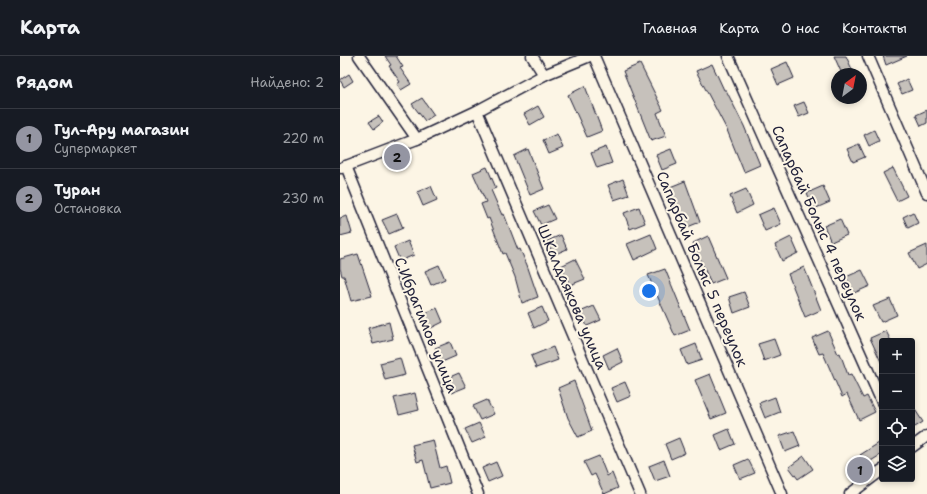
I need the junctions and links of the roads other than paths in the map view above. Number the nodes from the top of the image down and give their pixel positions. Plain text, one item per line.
1 (359, 56) edge
2 (532, 56) edge
3 (590, 56) edge
4 (594, 56) edge
5 (728, 56) edge
6 (868, 56) edge
7 (544, 75) junction
8 (477, 111) junction
9 (417, 139) junction
10 (343, 167) edge
11 (927, 193) edge
12 (879, 395) edge
13 (927, 436) edge
14 (913, 446) edge
15 (879, 472) edge
16 (478, 494) edge
17 (640, 494) edge
18 (782, 494) edge
19 (850, 494) edge

1 - 9 street
2 - 7 street
3 - 7 street
4 - 18 street, Сапарбай Болыс 5 переулок
5 - 12 street, Сапарбай Болыс 4 переулок
6 - 11 street
7 - 8 street
8 - 9 street
8 - 17 street, Ш.Калдаякова улица
9 - 10 street
10 - 16 street, С.Ибрагимов улица
13 - 14 street
15 - 19 street

